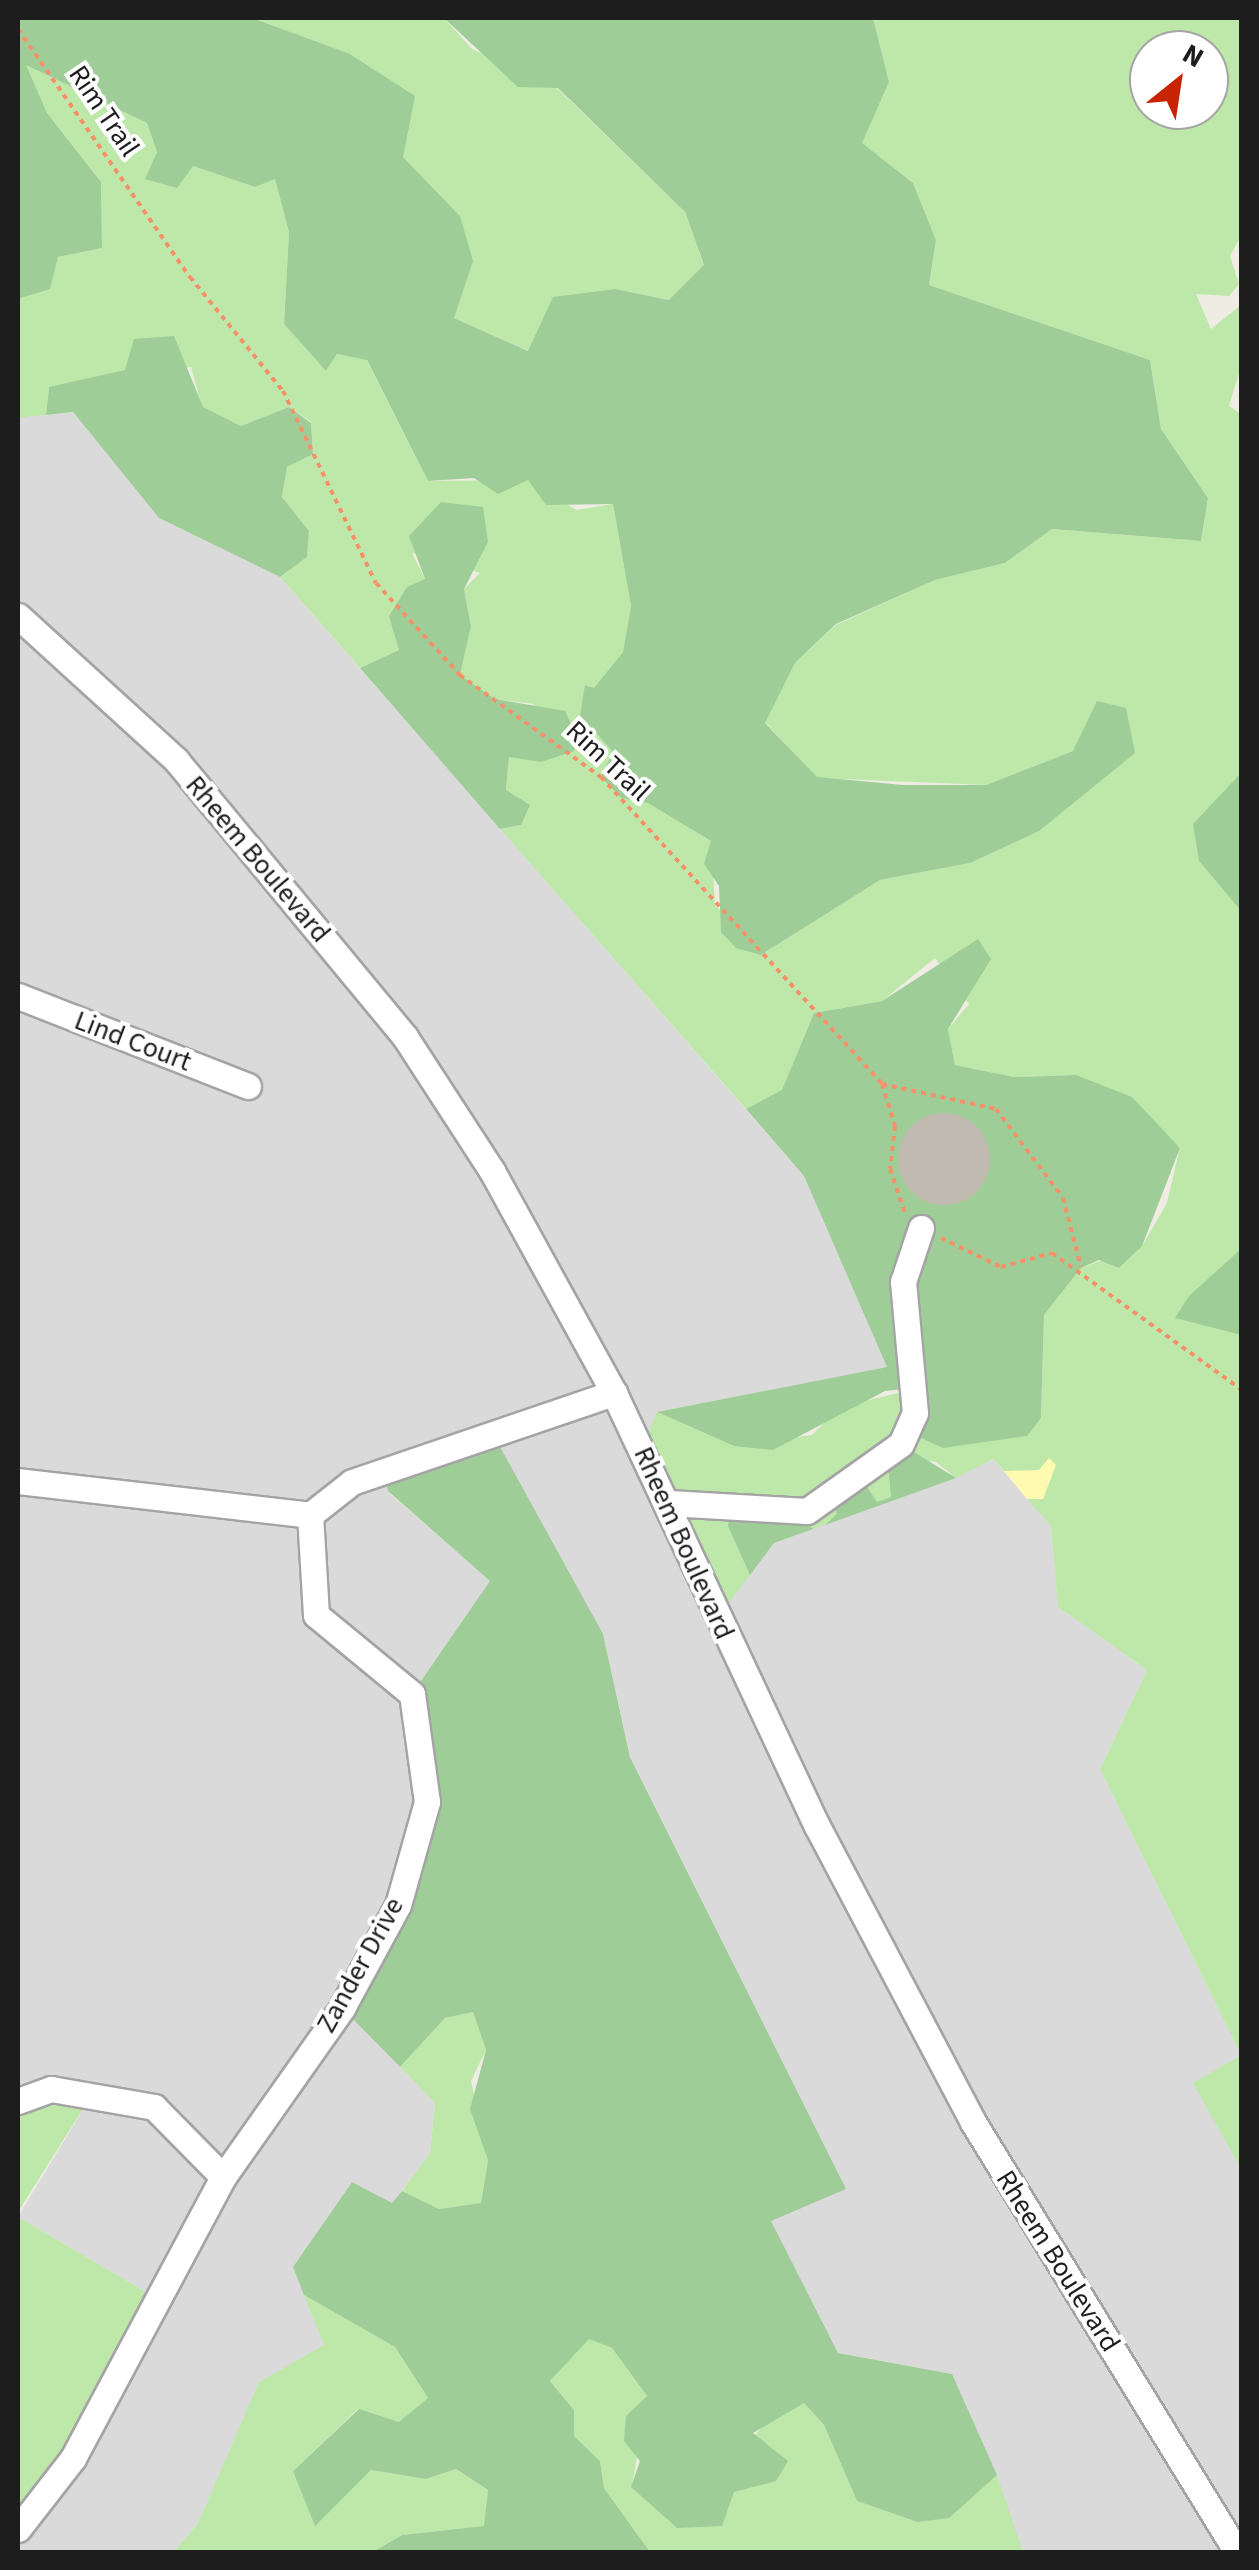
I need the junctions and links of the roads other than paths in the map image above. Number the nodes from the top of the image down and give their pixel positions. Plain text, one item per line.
1 (18, 616) edge
2 (18, 996) edge
3 (248, 1086) dead end
4 (921, 1228) road end
5 (614, 1392) junction
6 (18, 1480) edge
7 (670, 1503) junction
8 (310, 1515) junction
9 (18, 2100) edge
10 (224, 2176) junction
11 (1215, 2517) junction
12 (18, 2529) edge
13 (1212, 2552) edge
14 (1237, 2552) edge

1 - 5 street, Rheem Boulevard
2 - 3 street, Lind Court
4 - 7 street
5 - 7 street, Rheem Boulevard
5 - 8 street
6 - 8 street
7 - 11 street, Rheem Boulevard
8 - 10 street, Zander Drive
9 - 10 street
10 - 12 street, Zander Drive
11 - 13 street
11 - 14 street, Rheem Boulevard

